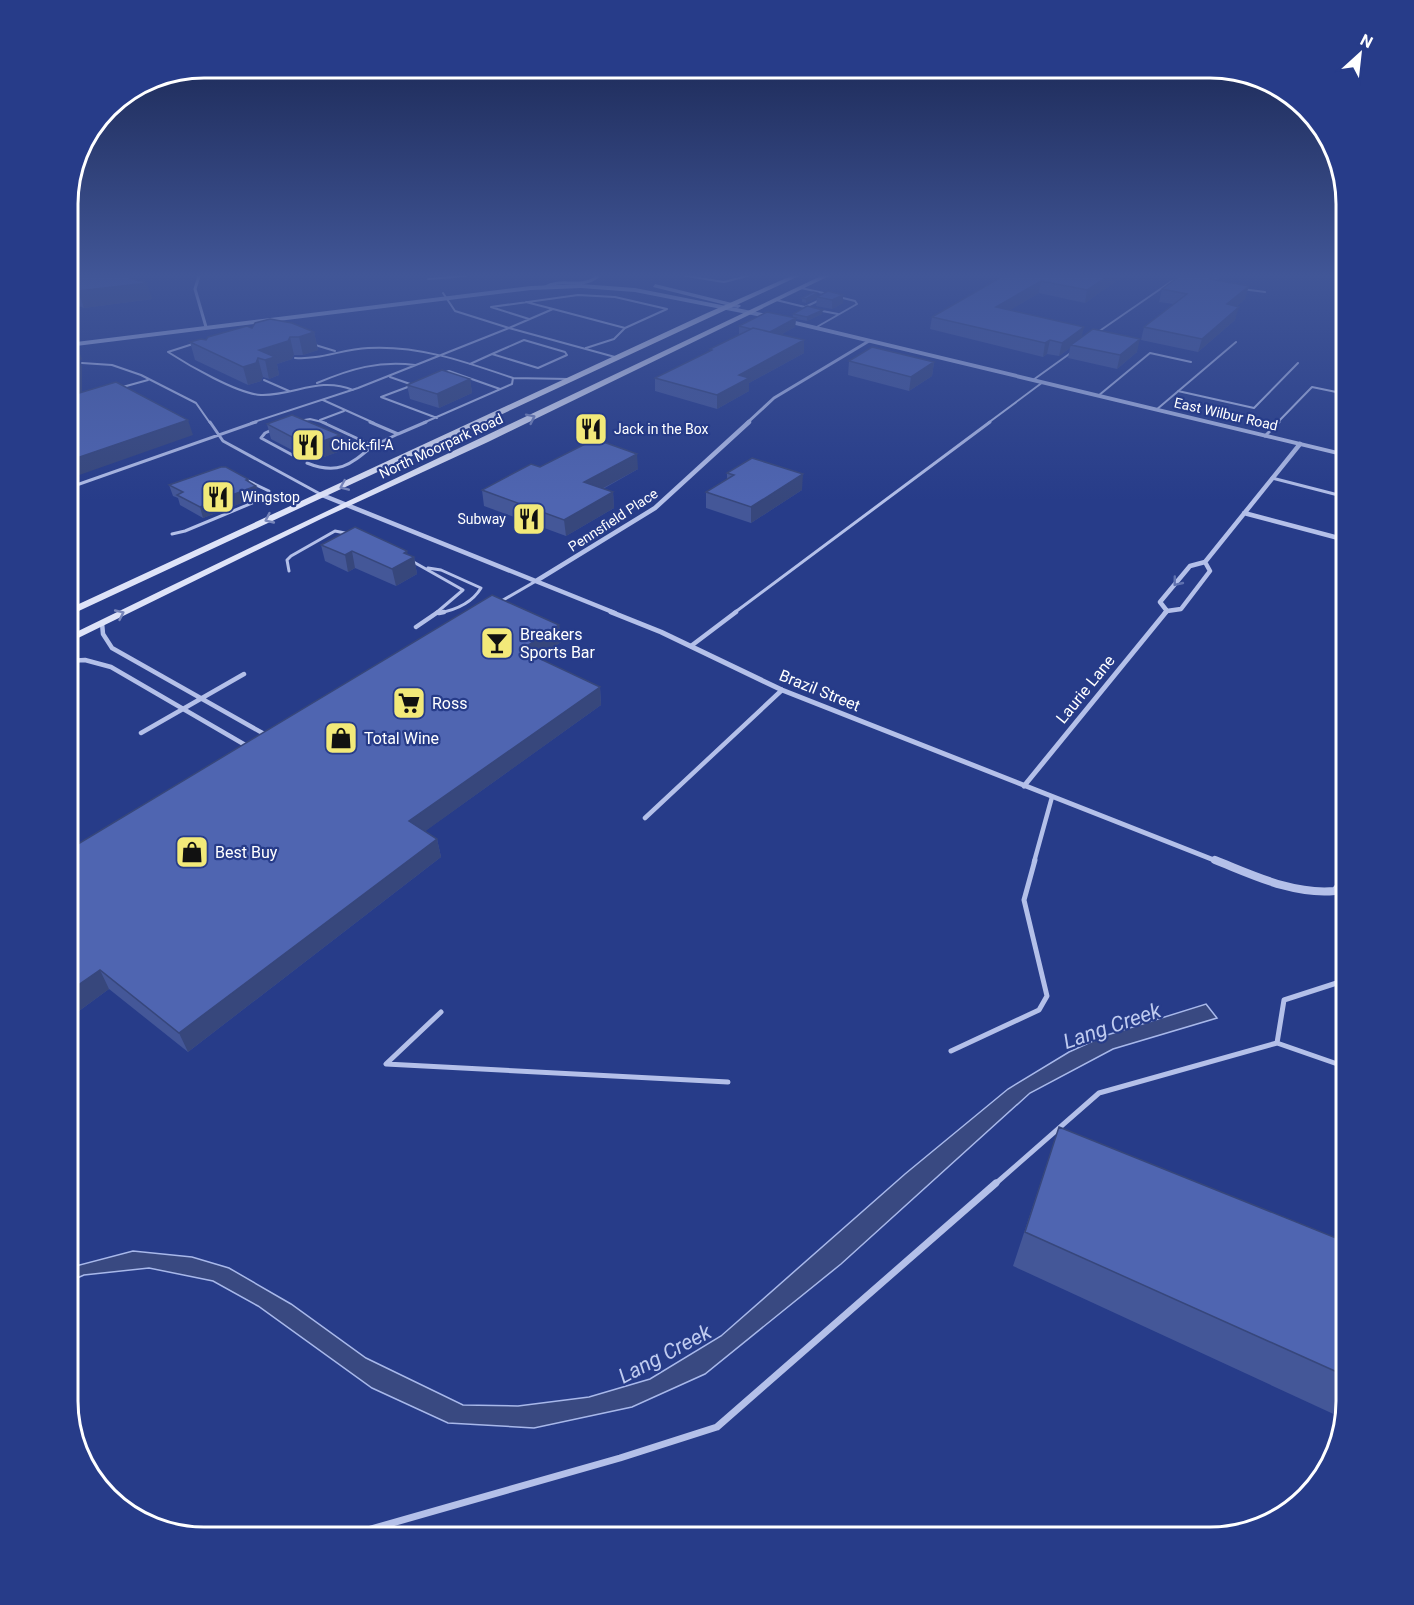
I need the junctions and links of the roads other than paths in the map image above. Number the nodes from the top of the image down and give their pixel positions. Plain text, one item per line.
1 (171, 351) edge
2 (328, 351) edge
3 (347, 351) edge
4 (417, 351) edge
5 (451, 351) edge
6 (499, 351) edge
7 (561, 351) edge
8 (591, 351) edge
9 (629, 351) edge
10 (669, 351) edge
11 (852, 351) edge
12 (911, 351) edge
13 (1073, 351) edge
14 (1226, 351) edge
15 (341, 352) junction
16 (492, 354) junction
17 (441, 355) junction
18 (615, 357) junction
19 (295, 358) edge
20 (1191, 362) dead end
21 (82, 363) dead end
22 (1298, 363) dead end
23 (470, 364) junction
24 (416, 366) junction
25 (390, 376) junction
26 (431, 378) edge
27 (513, 378) junction
28 (572, 378) junction
29 (148, 380) junction
30 (264, 380) edge
31 (1033, 380) junction
32 (422, 381) edge
33 (1043, 382) junction
34 (314, 384) junction
35 (413, 385) junction
36 (501, 389) junction
37 (113, 390) edge
38 (353, 390) junction
39 (289, 391) junction
40 (1179, 391) junction
41 (1336, 392) edge
42 (1098, 396) junction
43 (323, 400) junction
44 (1156, 410) junction
45 (345, 411) junction
46 (437, 418) junction
47 (320, 420) junction
48 (295, 422) edge
49 (275, 429) edge
50 (398, 434) junction
51 (216, 435) junction
52 (1265, 436) junction
53 (375, 444) junction
54 (1300, 444) junction
55 (1336, 452) edge
56 (298, 458) edge
57 (308, 463) edge
58 (235, 474) edge
59 (1272, 478) junction
60 (78, 484) edge
61 (1336, 494) edge
62 (322, 495) junction
63 (345, 505) junction
64 (1244, 513) junction
65 (172, 534) dead end
66 (352, 534) edge
67 (1336, 537) edge
68 (405, 558) edge
69 (1205, 562) junction
70 (426, 568) junction
71 (289, 571) dead end
72 (536, 581) junction
73 (495, 605) edge
74 (78, 608) edge
75 (1167, 611) junction
76 (439, 613) junction
77 (102, 623) junction
78 (416, 627) dead end
79 (78, 635) edge
80 (691, 646) junction
81 (78, 660) edge
82 (244, 674) dead end
83 (782, 690) junction
84 (201, 699) junction
85 (181, 710) junction
86 (141, 733) dead end
87 (261, 744) edge
88 (243, 754) edge
89 (1024, 786) junction
90 (1052, 797) junction
91 (645, 818) dead end
92 (1336, 890) edge
93 (1336, 983) edge
94 (441, 1012) dead end
95 (1277, 1043) junction
96 (951, 1051) dead end
97 (1336, 1063) edge
98 (728, 1082) dead end
99 (381, 1527) edge

1 - 39 lane
2 - 15 lane
3 - 15 lane
4 - 17 lane
5 - 17 lane
6 - 16 lane
7 - 16 lane
8 - 18 lane
9 - 18 main road, North Moorpark Road
63 -> 10 main road, North Moorpark Road
11 - 72 street, Pennsfield Place
12 - 31 street, East Wilbur Road
13 - 31 lane
14 - 40 lane
15 - 19 lane
16 - 23 lane
17 - 23 lane
17 - 24 lane
18 - 28 main road, North Moorpark Road
20 - 42 lane
21 - 29 lane
22 - 40 lane
23 - 27 lane
24 - 25 lane
24 - 34 lane
25 - 35 lane
25 - 38 lane
26 - 36 lane
27 - 28 lane
27 - 36 lane
28 -> 62 main road, North Moorpark Road
29 - 37 lane
29 - 51 lane
30 - 39 lane
31 - 33 street, East Wilbur Road
32 - 35 lane
33 - 42 street, East Wilbur Road
33 - 80 lane
34 - 38 lane
34 - 39 lane
35 - 46 lane
36 - 46 lane
38 - 43 lane
40 - 44 lane
41 - 52 lane
42 - 44 street, East Wilbur Road
43 - 45 lane
43 - 51 lane
44 - 52 street, East Wilbur Road
45 - 47 lane
45 - 50 lane
46 - 50 lane
47 - 48 lane
47 - 53 lane
49 - 56 lane
50 - 53 lane
51 - 60 lane
51 - 62 lane
52 - 54 street, East Wilbur Road
53 - 57 lane
54 - 55 street, East Wilbur Road
54 - 59 street, Laurie Lane
58 - 65 lane
59 - 61 lane
59 - 64 street, Laurie Lane
62 - 63 street, Brazil Street
62 -> 74 main road, North Moorpark Road
63 - 72 street, Brazil Street
77 -> 63 main road, North Moorpark Road
64 - 67 street
64 - 69 street, Laurie Lane
66 - 71 lane
68 - 70 lane
69 - 75 street, Laurie Lane
69 -> 75 street, Laurie Lane
70 - 76 lane
70 - 76 lane
72 - 73 lane
72 - 80 street, Brazil Street
75 - 89 street, Laurie Lane
76 - 78 lane
77 - 79 main road, North Moorpark Road
77 - 84 lane
80 - 83 street, Brazil Street
81 - 85 lane
82 - 84 lane
83 - 89 street, Brazil Street
83 - 91 lane
84 - 85 lane
84 - 87 lane
85 - 86 lane
85 - 88 lane
89 - 90 street, Brazil Street
90 - 92 street, Brazil Street
90 - 96 lane
93 - 95 lane
94 - 98 lane
95 - 97 lane
95 - 99 lane

